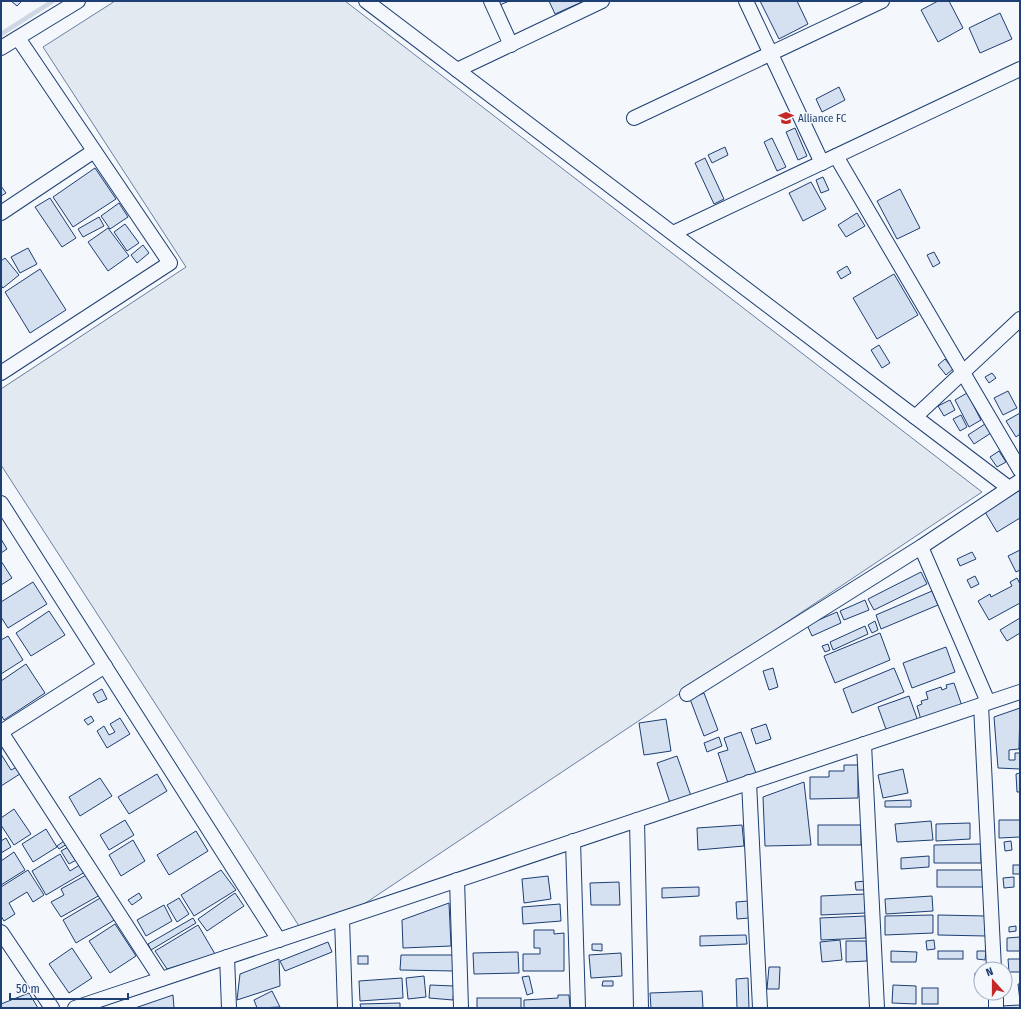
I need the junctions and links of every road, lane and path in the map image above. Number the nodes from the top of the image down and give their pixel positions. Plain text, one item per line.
1 (78, 1) edge
2 (366, 1) edge
3 (491, 1) edge
4 (602, 1) edge
5 (746, 1) edge
6 (882, 1) edge
7 (18, 38) junction
8 (511, 45) junction
9 (1, 48) edge
10 (771, 53) junction
11 (1020, 69) edge
12 (457, 70) junction
13 (634, 118) dead end
14 (94, 151) junction
15 (836, 156) junction
16 (822, 163) junction
17 (1, 213) edge
18 (673, 233) junction
19 (1020, 319) edge
20 (1, 373) edge
21 (962, 373) junction
22 (915, 417) junction
23 (1020, 470) edge
24 (1014, 485) edge
25 (1, 503) edge
26 (921, 547) junction
27 (105, 666) junction
28 (1020, 692) edge
29 (687, 694) dead end
30 (985, 704) junction
31 (864, 744) junction
32 (749, 782) junction
33 (637, 820) junction
34 (572, 842) junction
35 (457, 880) junction
36 (342, 919) junction
37 (1, 932) edge
38 (279, 940) junction
39 (227, 957) junction
40 (994, 961) edge
41 (161, 979) junction
42 (110, 1002) edge
43 (52, 1008) edge
44 (75, 1008) edge
45 (229, 1008) edge
46 (345, 1008) edge
47 (461, 1008) edge
48 (578, 1008) edge
49 (641, 1008) edge
50 (760, 1008) edge
51 (877, 1008) edge

1 - 7 street
2 - 12 street
3 - 8 street
4 - 8 street
5 - 10 street
6 - 10 street
7 - 9 street
7 - 14 street
8 - 12 street
10 - 13 street
10 - 16 street
11 - 15 street
12 - 18 street
14 - 17 street
14 - 20 street
15 - 16 street
15 - 21 street
16 - 18 street
18 - 22 street
19 - 21 street
21 - 22 street
21 - 23 street
22 - 24 street
24 - 26 street
25 - 27 street
26 - 29 street
26 - 30 street
27 - 38 street
27 - 41 street
28 - 30 street
30 - 31 street
30 - 40 street
31 - 32 street
31 - 51 street
32 - 33 street
32 - 50 street
33 - 34 street
33 - 49 street
34 - 35 street
34 - 48 street
35 - 36 street
35 - 47 street
36 - 38 street
36 - 46 street
37 - 43 street
38 - 39 street
39 - 41 street
39 - 45 street
41 - 42 street
42 - 44 street

